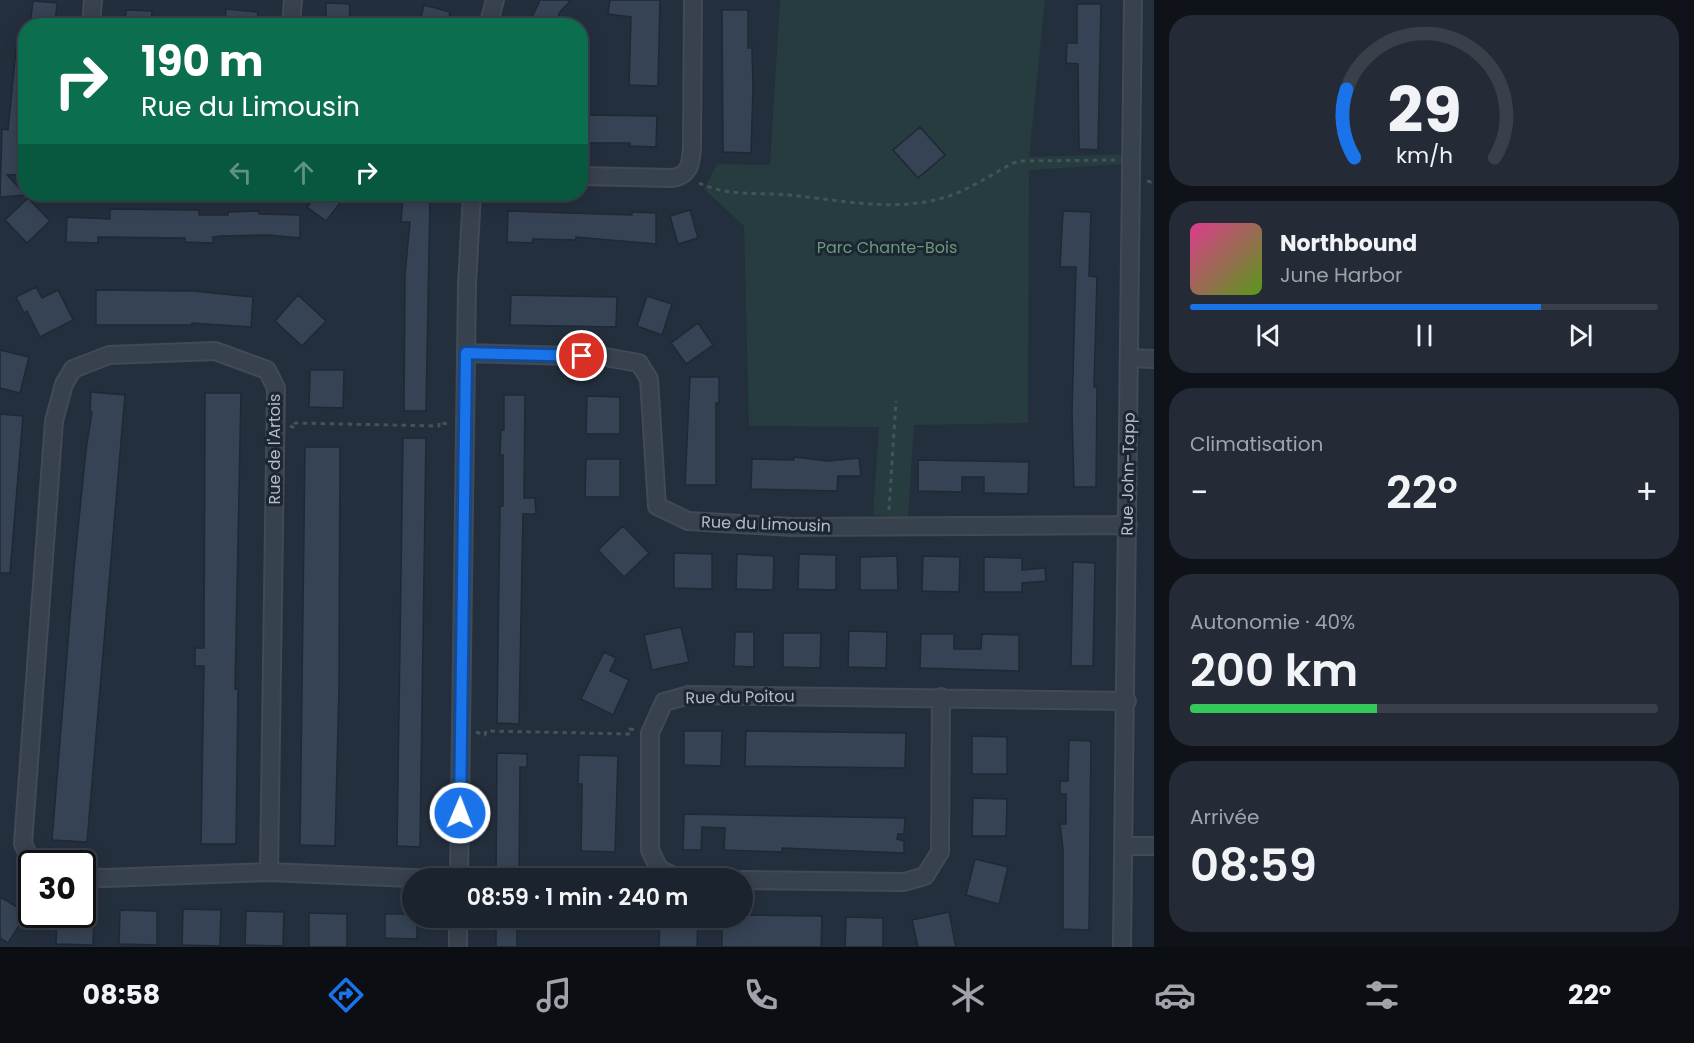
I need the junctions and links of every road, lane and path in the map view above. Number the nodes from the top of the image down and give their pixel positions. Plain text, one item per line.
1 (93, 0) edge
2 (293, 0) edge
3 (495, 0) edge
4 (693, 0) edge
5 (1133, 0) edge
6 (92, 18) edge
7 (292, 18) edge
8 (490, 18) edge
9 (1120, 160) dead end
10 (588, 176) edge
11 (699, 183) dead end
12 (471, 201) edge
13 (466, 353) junction
14 (1130, 358) junction
15 (1154, 358) edge
16 (896, 401) dead end
17 (286, 423) dead end
18 (451, 425) dead end
19 (1128, 525) junction
20 (889, 527) junction
21 (941, 697) junction
22 (1127, 701) junction
23 (476, 732) dead end
24 (640, 733) dead end
25 (1124, 846) junction
26 (1154, 846) edge
27 (26, 850) edge
28 (459, 868) edge
29 (659, 868) edge
30 (269, 872) junction
31 (96, 877) edge
32 (402, 878) edge
33 (753, 880) edge
34 (458, 928) edge
35 (458, 947) edge
36 (1122, 947) edge

1 - 6 street
2 - 7 street
3 - 8 street
4 - 10 street
5 - 14 street, Rue John-Tapp
9 - 11 path
12 - 13 street
13 - 20 street, Rue du Limousin
13 - 28 street
14 - 15 street
14 - 19 street, Rue John-Tapp
16 - 20 path
17 - 18 path
19 - 20 street, Rue du Limousin
19 - 22 street, Rue John-Tapp
21 - 22 street, Rue du Poitou
21 - 29 street, Rue du Poitou
21 - 33 street
22 - 25 street, Rue John-Tapp
23 - 24 path
25 - 26 street
25 - 36 street, Rue John-Tapp
27 - 30 street, Rue de l'Artois
30 - 31 street
30 - 32 street
34 - 35 street

